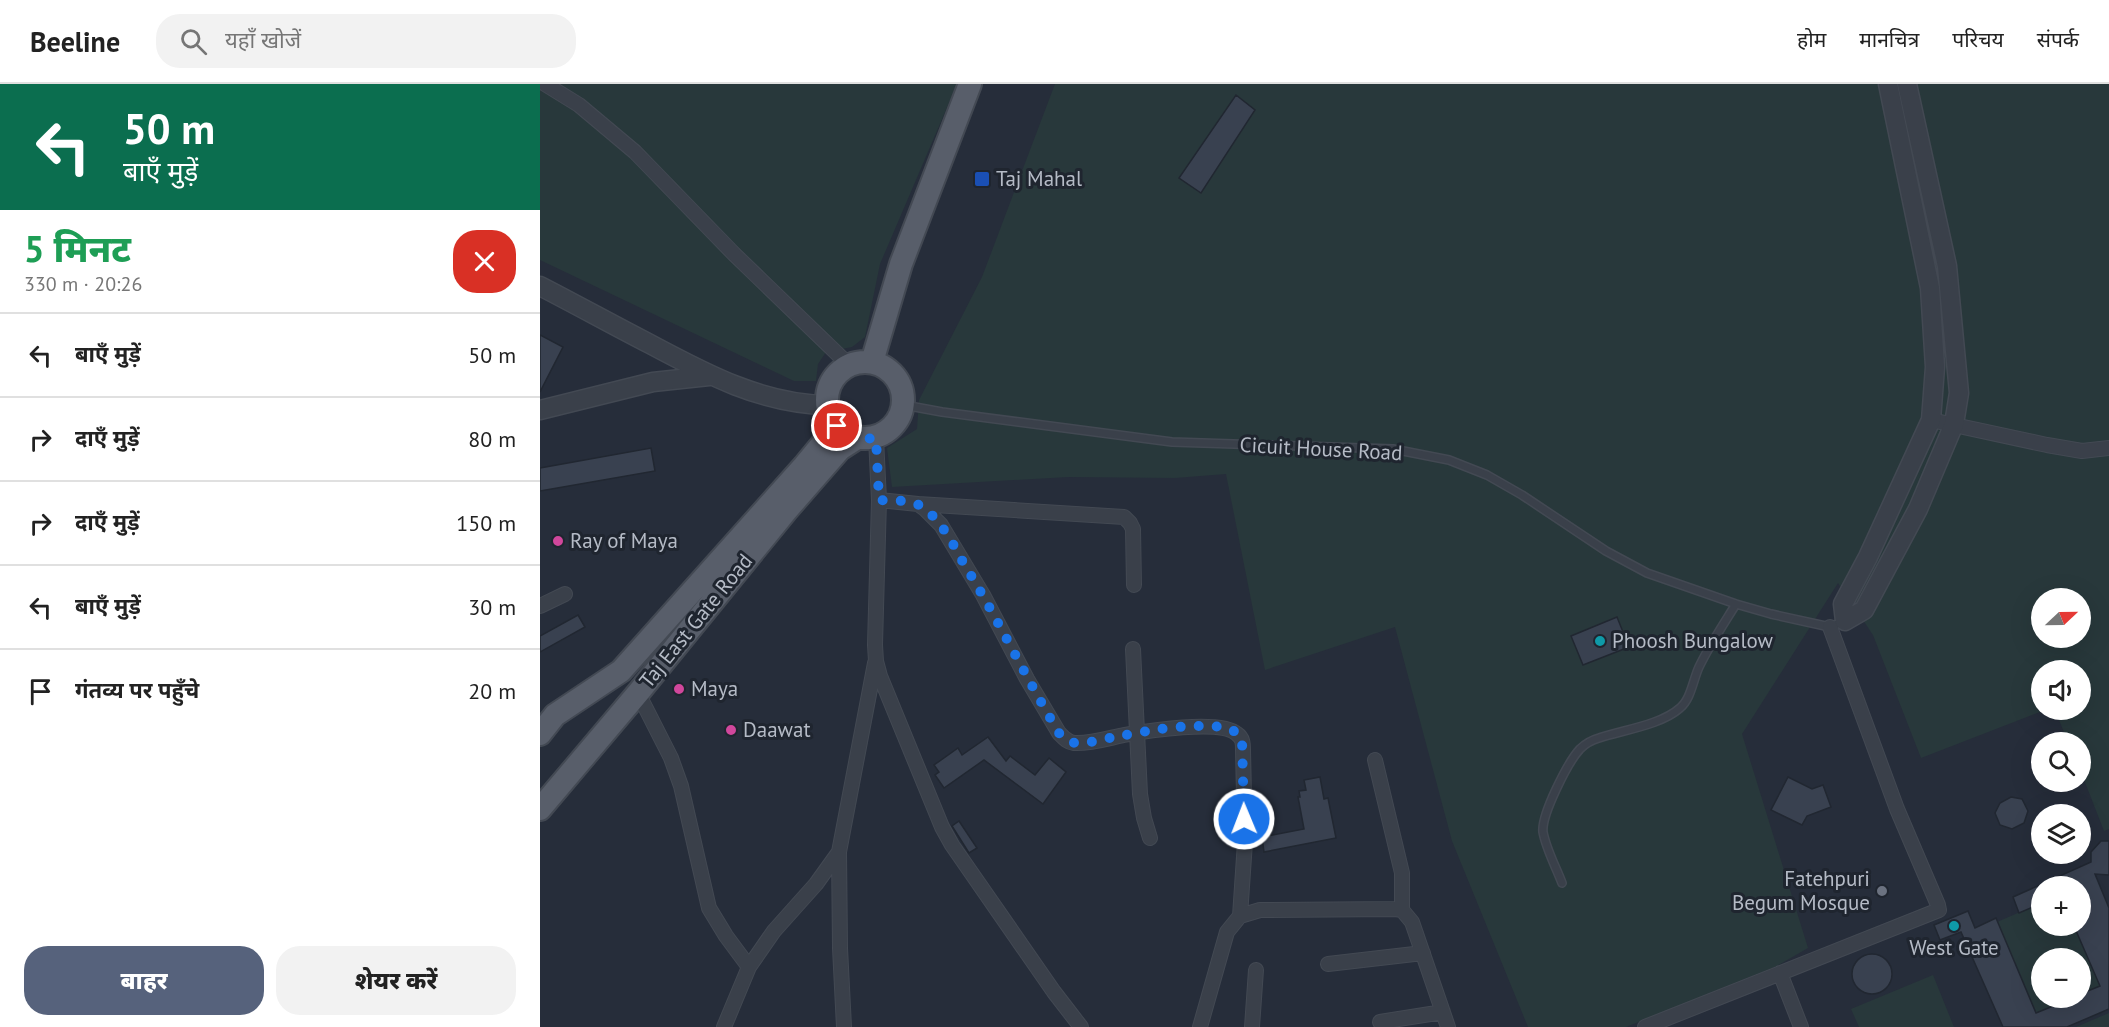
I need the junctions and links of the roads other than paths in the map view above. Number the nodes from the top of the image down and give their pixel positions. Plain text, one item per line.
1 (544, 84) edge
2 (970, 84) edge
3 (1888, 84) edge
4 (1907, 84) edge
5 (540, 286) edge
6 (872, 362) junction
7 (849, 365) junction
8 (710, 376) junction
9 (827, 405) junction
10 (904, 405) junction
11 (540, 410) edge
12 (1931, 420) junction
13 (1954, 424) junction
14 (837, 426) junction
15 (866, 438) junction
16 (2109, 448) edge
17 (879, 500) junction
18 (918, 504) junction
19 (1134, 585) dead end
20 (565, 594) dead end
21 (1736, 604) junction
22 (540, 606) edge
23 (1837, 624) junction
24 (1133, 649) dead end
25 (876, 661) junction
26 (638, 693) junction
27 (1136, 733) junction
28 (540, 734) edge
29 (1375, 760) dead end
30 (540, 809) edge
31 (1150, 838) dead end
32 (839, 852) junction
33 (1562, 883) dead end
34 (1402, 910) junction
35 (1240, 916) junction
36 (1423, 953) junction
37 (1328, 964) dead end
38 (749, 967) junction
39 (1256, 970) dead end
40 (1780, 973) junction
41 (1443, 1012) junction
42 (1380, 1022) dead end
43 (724, 1027) edge
44 (844, 1027) edge
45 (1081, 1027) edge
46 (1200, 1027) edge
47 (1252, 1027) edge
48 (1448, 1027) edge
49 (1645, 1027) edge
50 (1801, 1027) edge

1 - 7 street
2 - 6 main road
3 - 12 street
4 - 13 street
5 - 8 street
6 - 7 main road
6 - 10 main road
7 - 9 main road
8 - 9 street
8 - 11 street
9 - 14 main road
10 - 15 main road
10 - 21 lane, Cicuit House Road
12 - 13 street
12 - 23 street
13 - 16 street
13 - 23 street
14 - 15 main road
14 - 28 main road
15 - 17 street
15 - 26 main road, Taj East Gate Road
17 - 18 street
17 - 25 street
18 - 19 street
18 - 27 street
20 - 22 street
21 - 23 lane, Cicuit House Road
21 - 33 lane
23 - 40 street
24 - 27 street
25 - 32 street
25 - 45 street
26 - 30 main road, Taj East Gate Road
26 - 38 street
27 - 31 street
27 - 35 street
29 - 34 street
32 - 38 street
32 - 44 street
34 - 35 street
34 - 36 street
35 - 46 street
36 - 37 street
36 - 41 street
38 - 43 street
39 - 47 street
40 - 49 street
40 - 50 street
41 - 42 street
41 - 48 street

